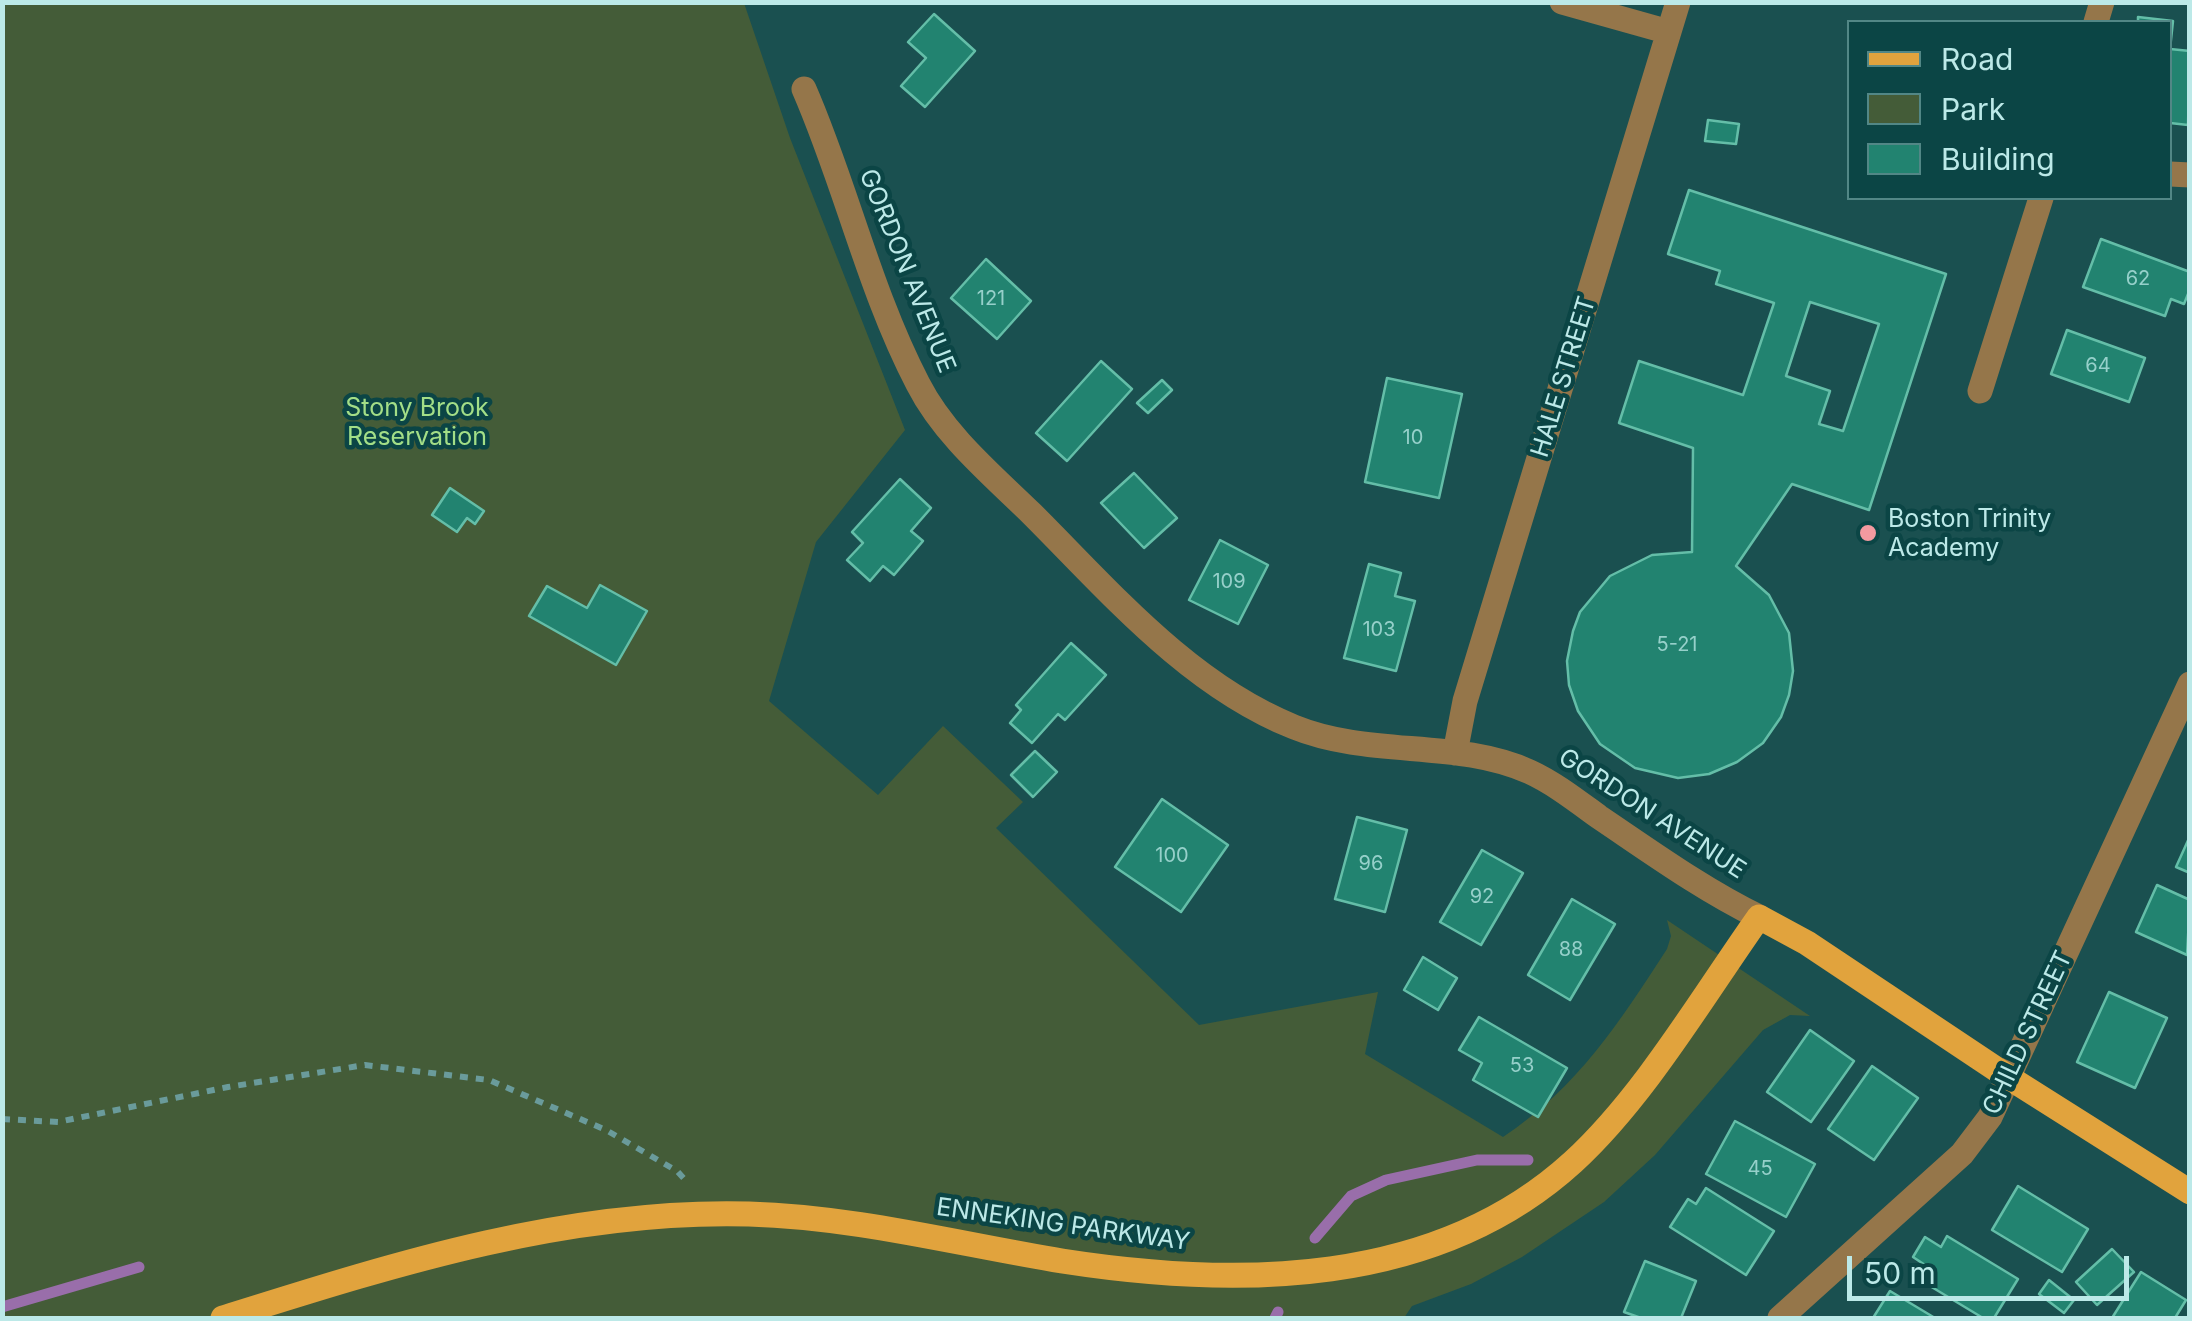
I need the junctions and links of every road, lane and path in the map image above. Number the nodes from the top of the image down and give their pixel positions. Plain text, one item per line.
1 (1562, 2) edge
2 (1678, 2) edge
3 (1669, 32) junction
4 (804, 89) dead end
5 (2040, 200) edge
6 (1980, 391) dead end
7 (2190, 684) edge
8 (1454, 754) junction
9 (1759, 916) junction
10 (2008, 1077) junction
11 (2, 1119) edge
12 (677, 1171) dead end
13 (2190, 1192) edge
14 (223, 1318) edge
15 (1780, 1318) edge

1 - 3 street
2 - 3 street, HALE STREET
3 - 8 street, HALE STREET
4 - 8 street, GORDON AVENUE
5 - 6 street
7 - 10 street, CHILD STREET
8 - 9 street, GORDON AVENUE
9 - 10 main road, GORDON AVENUE
9 - 14 main road, ENNEKING PARKWAY
10 - 13 main road, GORDON AVENUE
10 - 15 street, CHILD STREET
11 - 12 path

